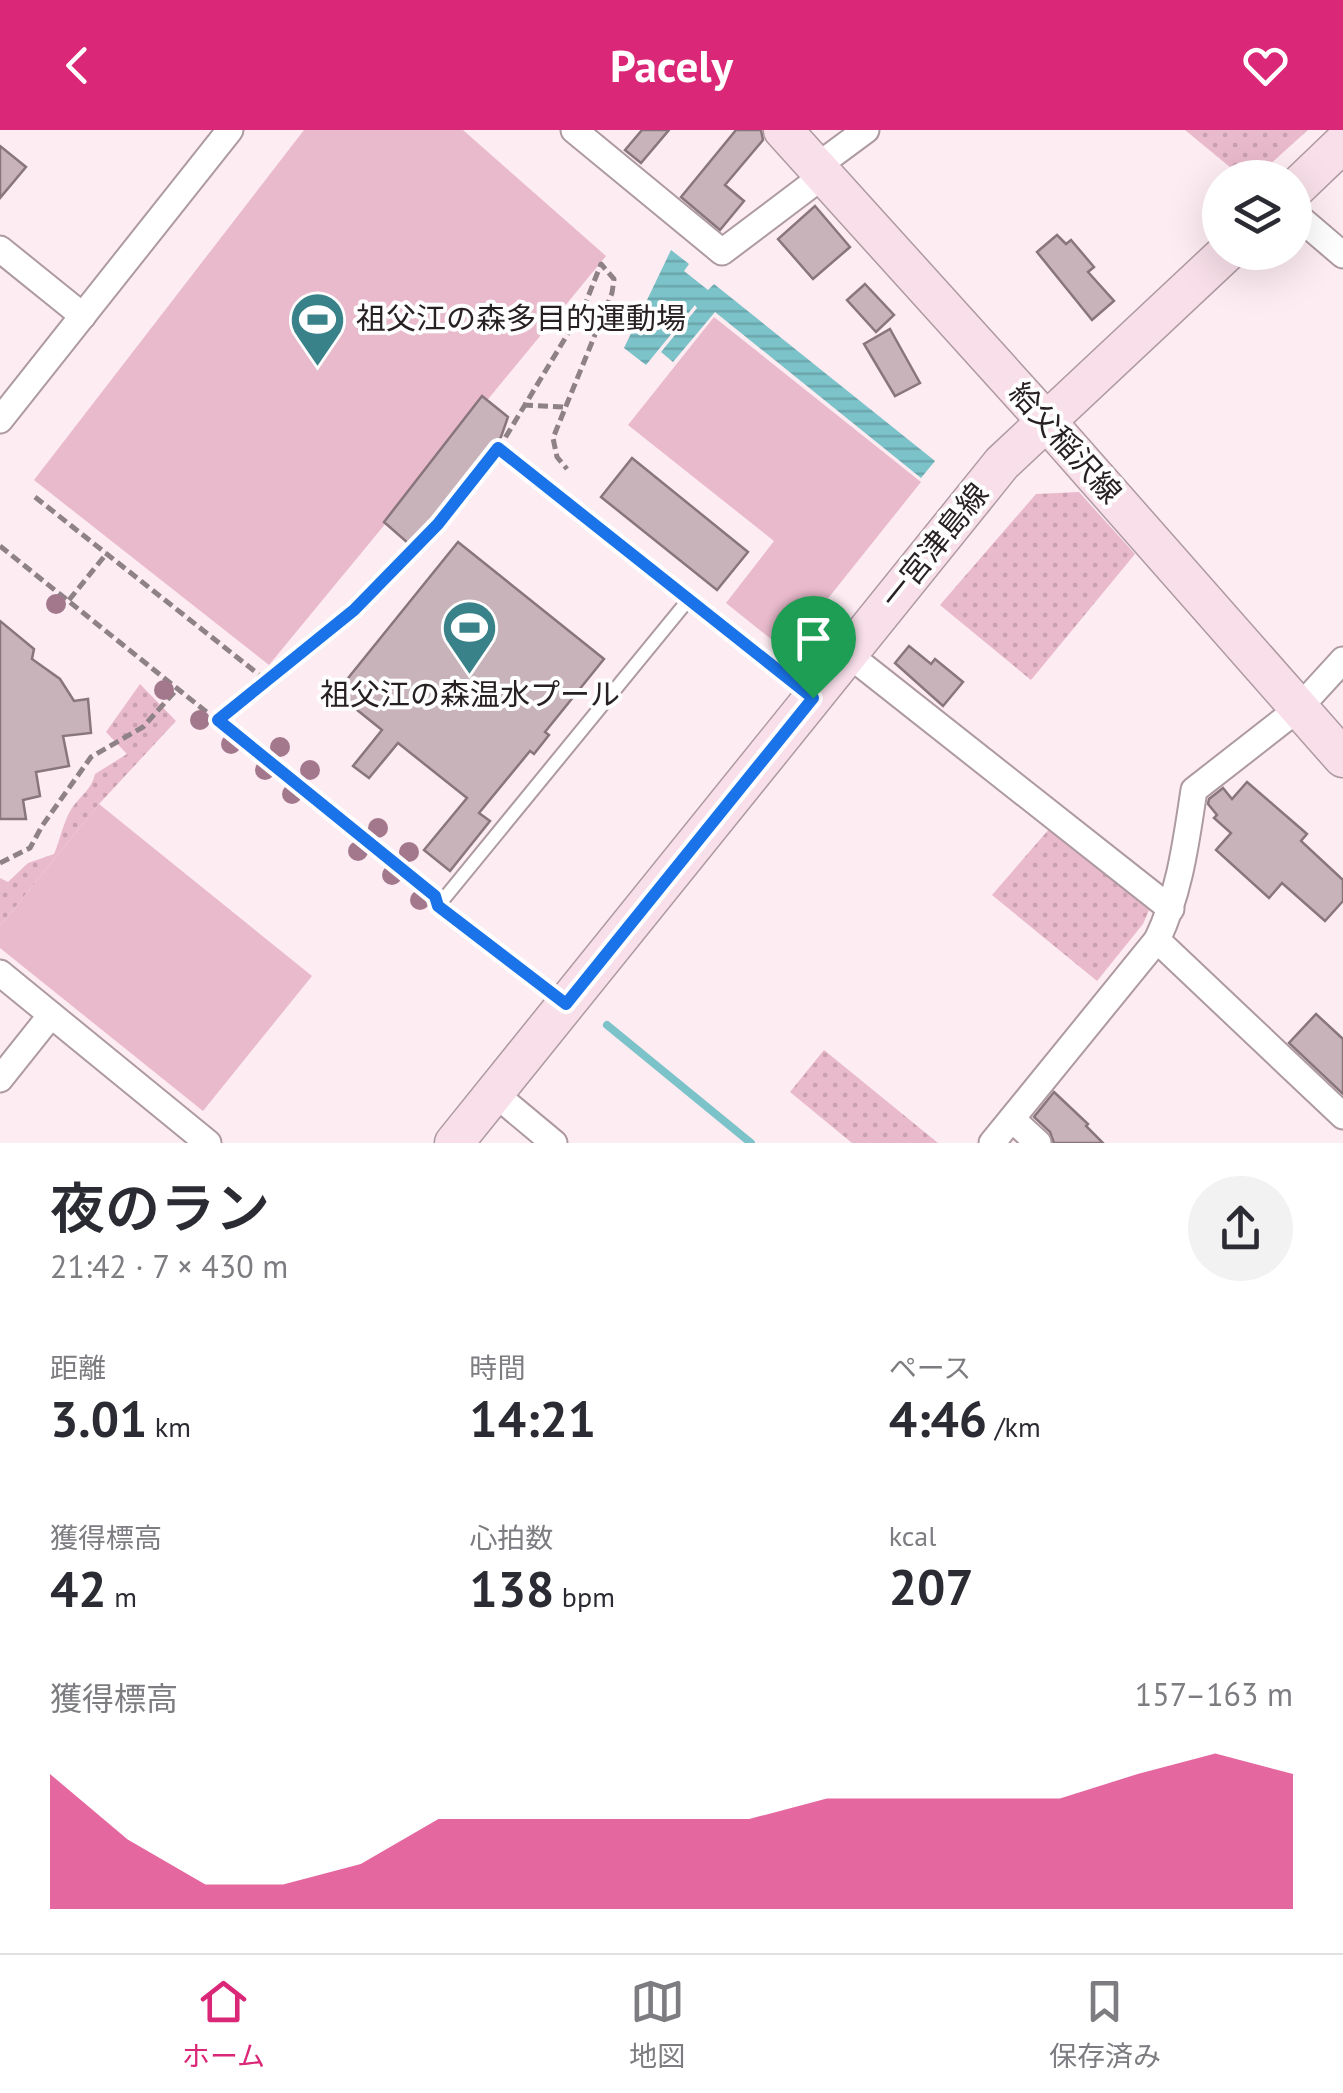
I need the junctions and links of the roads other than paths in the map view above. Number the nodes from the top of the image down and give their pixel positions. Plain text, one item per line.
1 (574, 130) edge
2 (783, 130) edge
3 (866, 130) edge
4 (228, 131) edge
5 (1343, 144) edge
6 (820, 171) junction
7 (1312, 173) edge
8 (1312, 229) edge
9 (0, 250) edge
10 (1343, 255) edge
11 (1208, 270) edge
12 (82, 316) junction
13 (0, 420) edge
14 (1047, 422) junction
15 (848, 654) junction
16 (1343, 660) edge
17 (813, 698) junction
18 (1299, 708) junction
19 (1343, 758) edge
20 (1172, 909) junction
21 (1157, 940) junction
22 (0, 973) edge
23 (566, 1004) junction
24 (51, 1015) junction
25 (0, 1079) edge
26 (494, 1094) junction
27 (1343, 1116) edge
28 (1012, 1119) junction
29 (208, 1143) edge
30 (454, 1143) edge
31 (554, 1143) edge
32 (992, 1143) edge
33 (1038, 1143) edge

1 - 6 street
2 - 6 main road, 給父稲沢線
3 - 6 street
4 - 12 street
5 - 7 main road
6 - 14 main road, 給父稲沢線
8 - 10 street
9 - 12 street
11 - 14 main road, 一宮津島線
12 - 13 street
14 - 15 main road, 一宮津島線
14 - 18 main road, 給父稲沢線
15 - 17 main road, 一宮津島線
15 - 20 street
16 - 18 street
17 - 23 main road, 一宮津島線
17 - 23 lane
18 - 19 main road, 給父稲沢線
18 - 20 street
20 - 21 street
21 - 27 street
21 - 28 street
22 - 24 street
23 - 26 main road, 一宮津島線
24 - 25 street
24 - 29 street
26 - 30 main road, 一宮津島線
26 - 31 street
28 - 32 street
28 - 33 street

